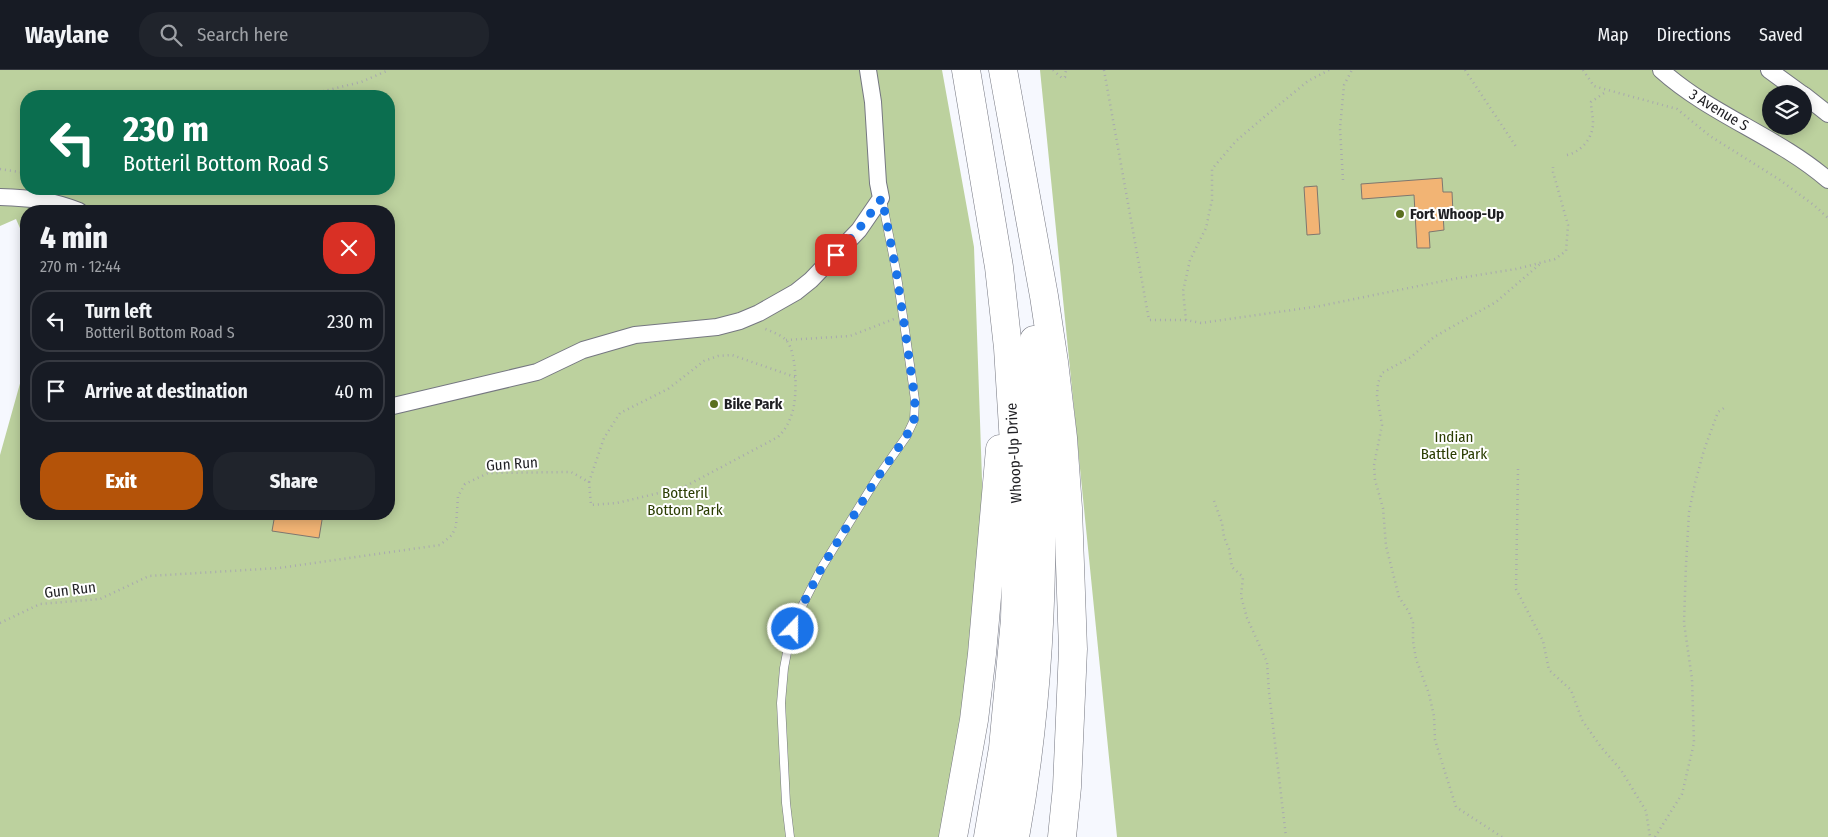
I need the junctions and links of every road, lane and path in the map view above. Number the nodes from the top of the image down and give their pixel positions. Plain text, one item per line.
1 (389, 70) edge
2 (868, 70) edge
3 (966, 70) edge
4 (992, 70) edge
5 (1003, 70) edge
6 (1053, 70) edge
7 (1066, 70) edge
8 (1104, 70) edge
9 (1329, 70) edge
10 (1352, 70) edge
11 (1465, 70) edge
12 (1583, 70) edge
13 (1661, 70) edge
14 (1769, 70) edge
15 (1790, 85) edge
16 (328, 90) edge
17 (1607, 91) junction
18 (1812, 101) edge
19 (1828, 114) edge
20 (1517, 148) dead end
21 (1567, 155) dead end
22 (1553, 167) dead end
23 (0, 169) edge
24 (20, 172) edge
25 (1343, 180) dead end
26 (1828, 180) edge
27 (0, 197) edge
28 (882, 198) junction
29 (63, 205) edge
30 (1828, 218) edge
31 (1541, 263) junction
32 (760, 313) junction
33 (903, 316) junction
34 (1186, 320) junction
35 (786, 340) junction
36 (1008, 348) junction
37 (795, 377) junction
38 (395, 406) edge
39 (1724, 408) dead end
40 (1518, 469) dead end
41 (589, 482) junction
42 (1214, 501) dead end
43 (0, 623) edge
44 (790, 837) edge
45 (953, 837) edge
46 (988, 837) edge
47 (1016, 837) edge
48 (1062, 837) edge
49 (1286, 837) edge
50 (1502, 837) edge
51 (1650, 837) edge
52 (1655, 837) edge

1 - 16 path
2 - 28 street
3 - 36 highway, Whoop-Up Drive
4 - 47 highway, Whoop-Up Drive
5 - 48 highway
6 - 7 path
8 - 34 path
9 - 34 path
10 - 25 path
11 - 20 path
12 - 17 path
13 - 26 street, 3 Avenue S
14 - 15 street
17 - 21 path
17 - 30 path
18 - 19 street
22 - 31 path
23 - 24 path
27 - 29 street
28 - 32 street
28 - 33 lane
31 - 34 path
31 - 50 path
32 - 35 path
32 - 38 street
33 - 35 path
33 - 44 lane
35 - 37 path
36 - 45 highway
36 - 46 highway, Whoop-Up Drive
37 - 41 path
37 - 41 path
39 - 52 path
40 - 51 path
41 - 43 path, Gun Run
42 - 49 path

